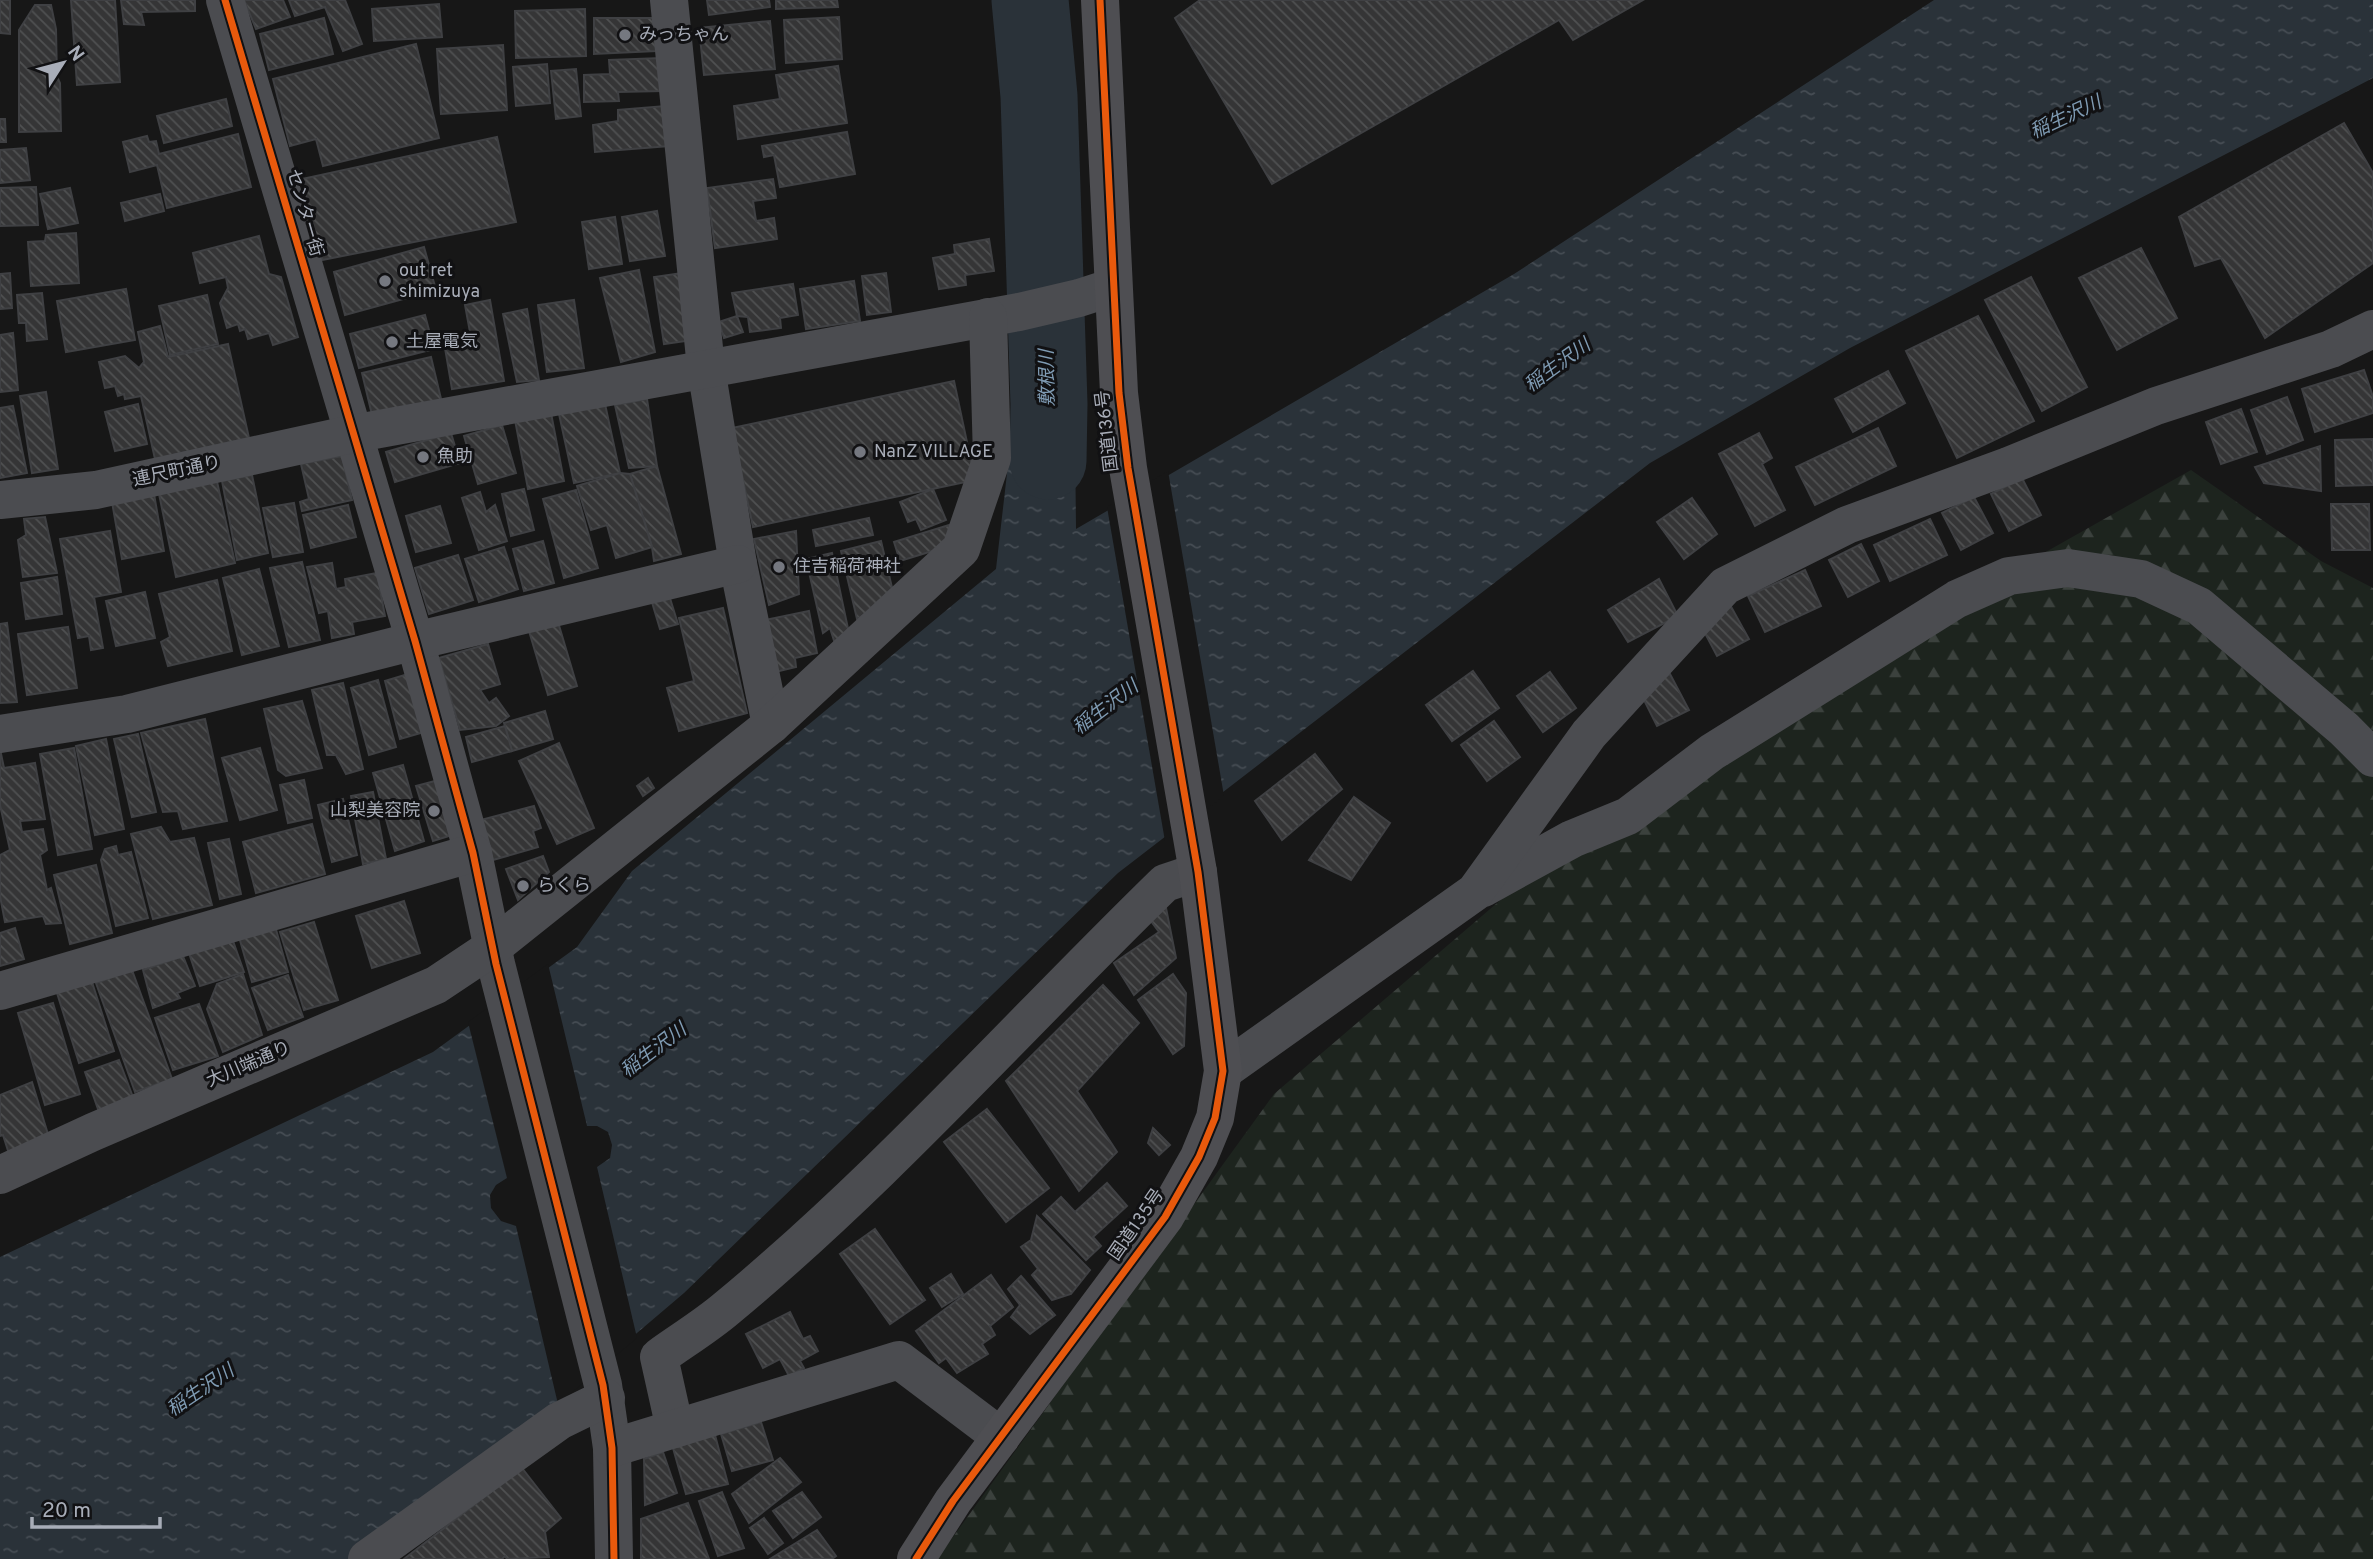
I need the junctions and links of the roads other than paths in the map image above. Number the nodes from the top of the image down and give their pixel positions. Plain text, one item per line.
1 (225, 0) edge
2 (669, 0) edge
3 (1100, 0) edge
4 (1096, 293) junction
5 (1003, 314) junction
6 (2373, 329) edge
7 (706, 368) junction
8 (352, 434) junction
9 (0, 500) edge
10 (738, 564) junction
11 (415, 641) junction
12 (771, 725) junction
13 (0, 734) edge
14 (2373, 758) edge
15 (473, 853) junction
16 (1196, 863) junction
17 (1475, 892) junction
18 (495, 955) junction
19 (0, 991) edge
20 (1223, 1071) junction
21 (0, 1175) edge
22 (605, 1392) junction
23 (675, 1429) junction
24 (1001, 1437) junction
25 (612, 1448) junction
26 (367, 1559) edge
27 (614, 1559) edge
28 (916, 1559) edge

1 - 8 street, センター街
2 - 7 street
3 - 4 highway, 国道136号
4 - 5 street, 連尺町通り
4 - 16 highway, 国道136号
5 - 7 street, 連尺町通り
5 - 12 street, 大川端通り
6 - 17 street
7 - 8 street, 連尺町通り
7 - 10 street
8 - 9 street, 連尺町通り
8 - 11 street, センター街
10 - 11 street
10 - 12 street
11 - 13 street
11 - 15 street, センター街
12 - 18 street, 大川端通り
14 - 17 street
15 - 18 street, センター街
15 - 19 street
16 - 20 highway, 国道135号
16 - 23 street
17 - 20 street
18 - 21 street, 大川端通り
18 - 22 street, センター街
20 - 24 highway, 国道135号
22 - 25 street, センター街
22 - 26 street
23 - 24 street
23 - 25 street
24 - 28 highway, 国道135号
25 - 27 street, センター街

